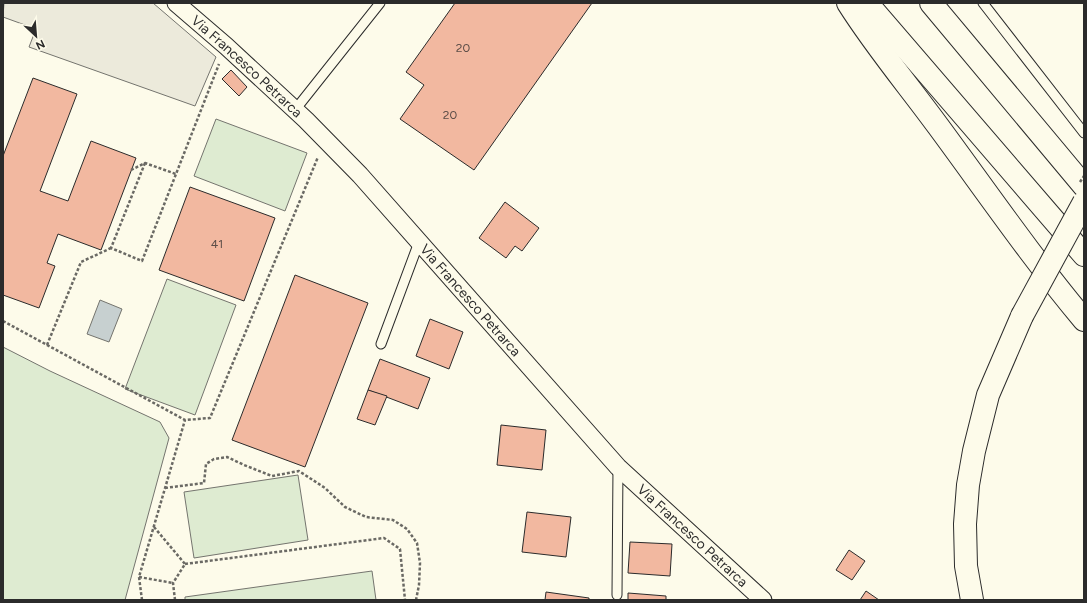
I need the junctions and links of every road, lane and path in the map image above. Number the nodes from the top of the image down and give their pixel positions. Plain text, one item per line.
1 (176, 3) edge
2 (380, 3) edge
3 (848, 3) edge
4 (867, 3) edge
5 (930, 3) edge
6 (983, 3) edge
7 (226, 46) junction
8 (295, 110) junction
9 (1084, 133) edge
10 (325, 140) junction
11 (145, 163) junction
12 (132, 170) dead end
13 (176, 174) junction
14 (1084, 186) edge
15 (1084, 202) edge
16 (419, 242) junction
17 (111, 248) junction
18 (1084, 255) edge
19 (1084, 320) edge
20 (3, 321) edge
21 (381, 344) dead end
22 (47, 345) junction
23 (184, 420) junction
24 (618, 467) junction
25 (165, 488) junction
26 (154, 527) junction
27 (185, 564) junction
28 (139, 577) junction
29 (173, 584) junction
30 (617, 595) dead end
31 (142, 600) edge
32 (175, 600) edge
33 (405, 600) edge
34 (416, 600) edge
35 (763, 600) edge
36 (972, 600) edge

1 - 7 street, Via Francesco Petrarca
2 - 8 lane
3 - 19 main road
4 - 18 main road
5 - 14 main road
6 - 9 lane
7 - 8 street, Via Francesco Petrarca
7 - 13 path
8 - 10 street, Via Francesco Petrarca
10 - 16 street, Via Francesco Petrarca
10 - 23 path
11 - 12 path
11 - 13 path
11 - 17 path
13 - 17 path
15 - 36 main road, bridge
16 - 21 lane
16 - 24 street, Via Francesco Petrarca
17 - 22 path
20 - 22 path
22 - 23 path
23 - 25 path
24 - 30 lane
24 - 35 street, Via Francesco Petrarca
25 - 26 path
25 - 34 path
26 - 27 path
26 - 28 path
27 - 29 path
27 - 33 path
28 - 29 path
28 - 31 path
29 - 32 path

